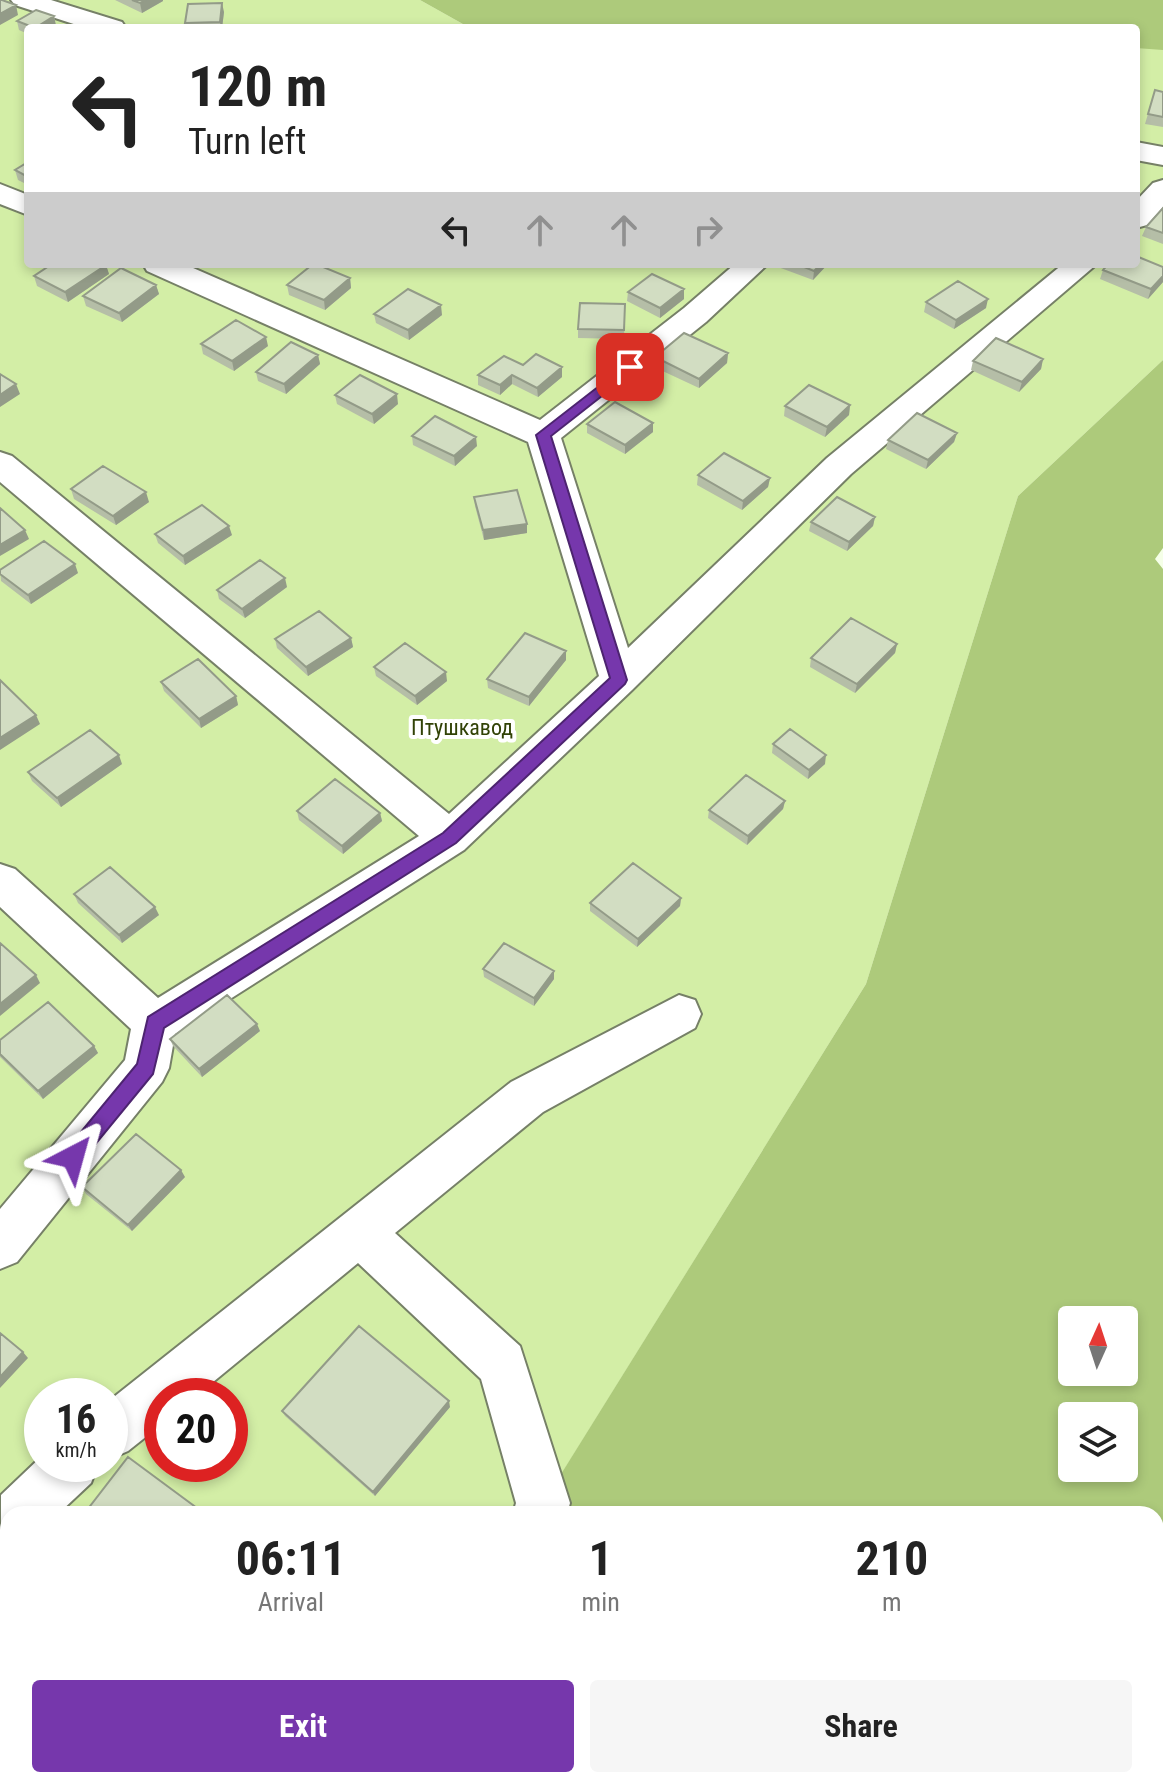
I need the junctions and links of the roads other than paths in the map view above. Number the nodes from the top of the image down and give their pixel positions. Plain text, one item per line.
1 (24, 0) edge
2 (100, 24) edge
3 (1140, 152) edge
4 (1163, 156) edge
5 (1163, 189) edge
6 (0, 193) edge
7 (24, 204) edge
8 (1140, 215) edge
9 (167, 268) edge
10 (748, 268) edge
11 (1077, 268) edge
12 (543, 435) junction
13 (0, 464) edge
14 (619, 680) junction
15 (450, 838) junction
16 (0, 881) edge
17 (679, 1014) dead end
18 (155, 1023) junction
19 (359, 1231) junction
20 (0, 1246) edge
21 (128, 1418) edge
22 (53, 1482) edge
23 (28, 1506) edge
24 (542, 1506) edge

1 - 2 street
3 - 4 street
5 - 8 street
6 - 7 street
9 - 12 street
10 - 12 street
11 - 14 street
12 - 14 street
13 - 15 street
14 - 15 street
15 - 18 street
16 - 18 street
17 - 19 street
18 - 20 street
19 - 21 street
19 - 24 street
22 - 23 street

